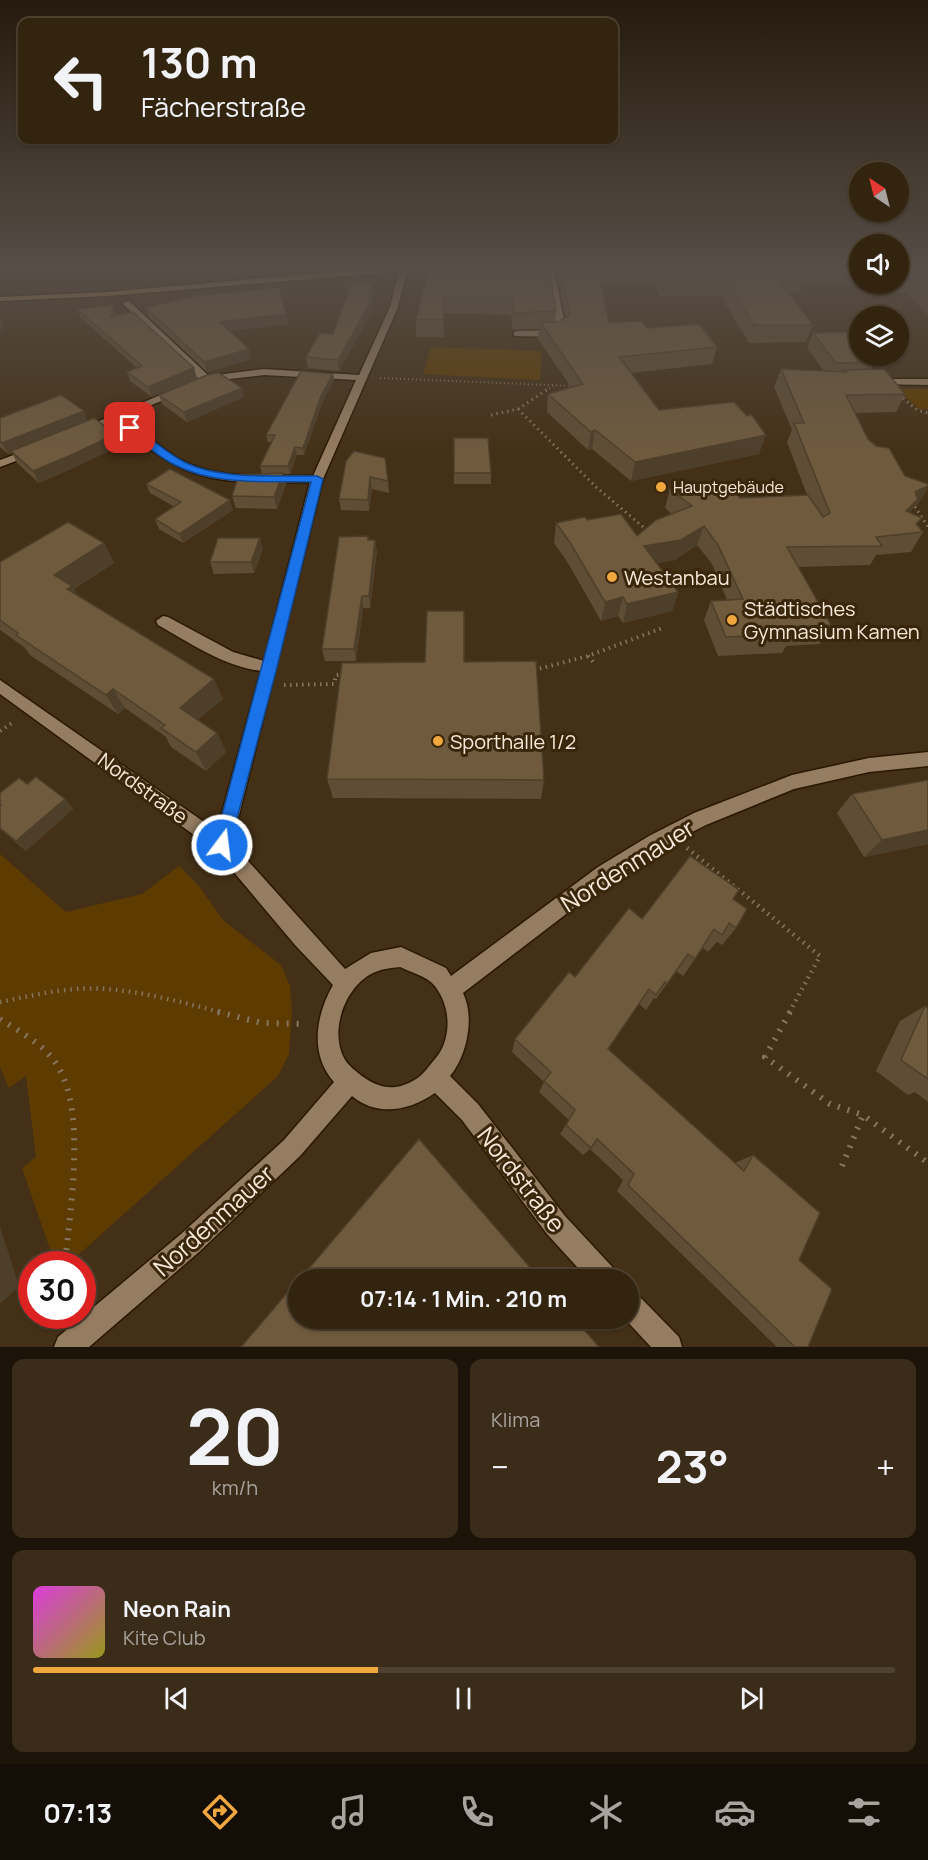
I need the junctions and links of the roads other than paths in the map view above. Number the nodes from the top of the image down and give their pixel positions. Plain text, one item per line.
1 (150, 330) edge
2 (384, 330) edge
3 (562, 330) edge
4 (517, 334) edge
5 (364, 378) junction
6 (863, 382) edge
7 (928, 382) edge
8 (198, 383) junction
9 (115, 417) junction
10 (73, 434) edge
11 (42, 447) edge
12 (0, 464) edge
13 (317, 479) junction
14 (163, 621) dead end
15 (270, 667) junction
16 (0, 686) edge
17 (928, 759) edge
18 (222, 845) junction
19 (345, 983) junction
20 (451, 989) junction
21 (437, 1079) junction
22 (348, 1083) junction
23 (597, 1269) edge
24 (639, 1315) edge
25 (68, 1347) edge
26 (669, 1347) edge

1 - 8 street
2 - 5 street
3 - 4 street
5 - 8 street
5 - 13 street
6 - 7 street
8 - 9 street
9 - 10 street
9 - 13 street
11 - 12 street
13 - 15 street
14 - 15 street
15 - 18 street
16 - 18 street, Nordstraße
17 - 20 street, Nordenmauer
18 - 19 street, Nordstraße
19 - 20 street
19 - 22 street
20 - 21 street
21 - 22 street
21 - 23 street, Nordstraße
22 - 25 street, Nordenmauer
24 - 26 street

